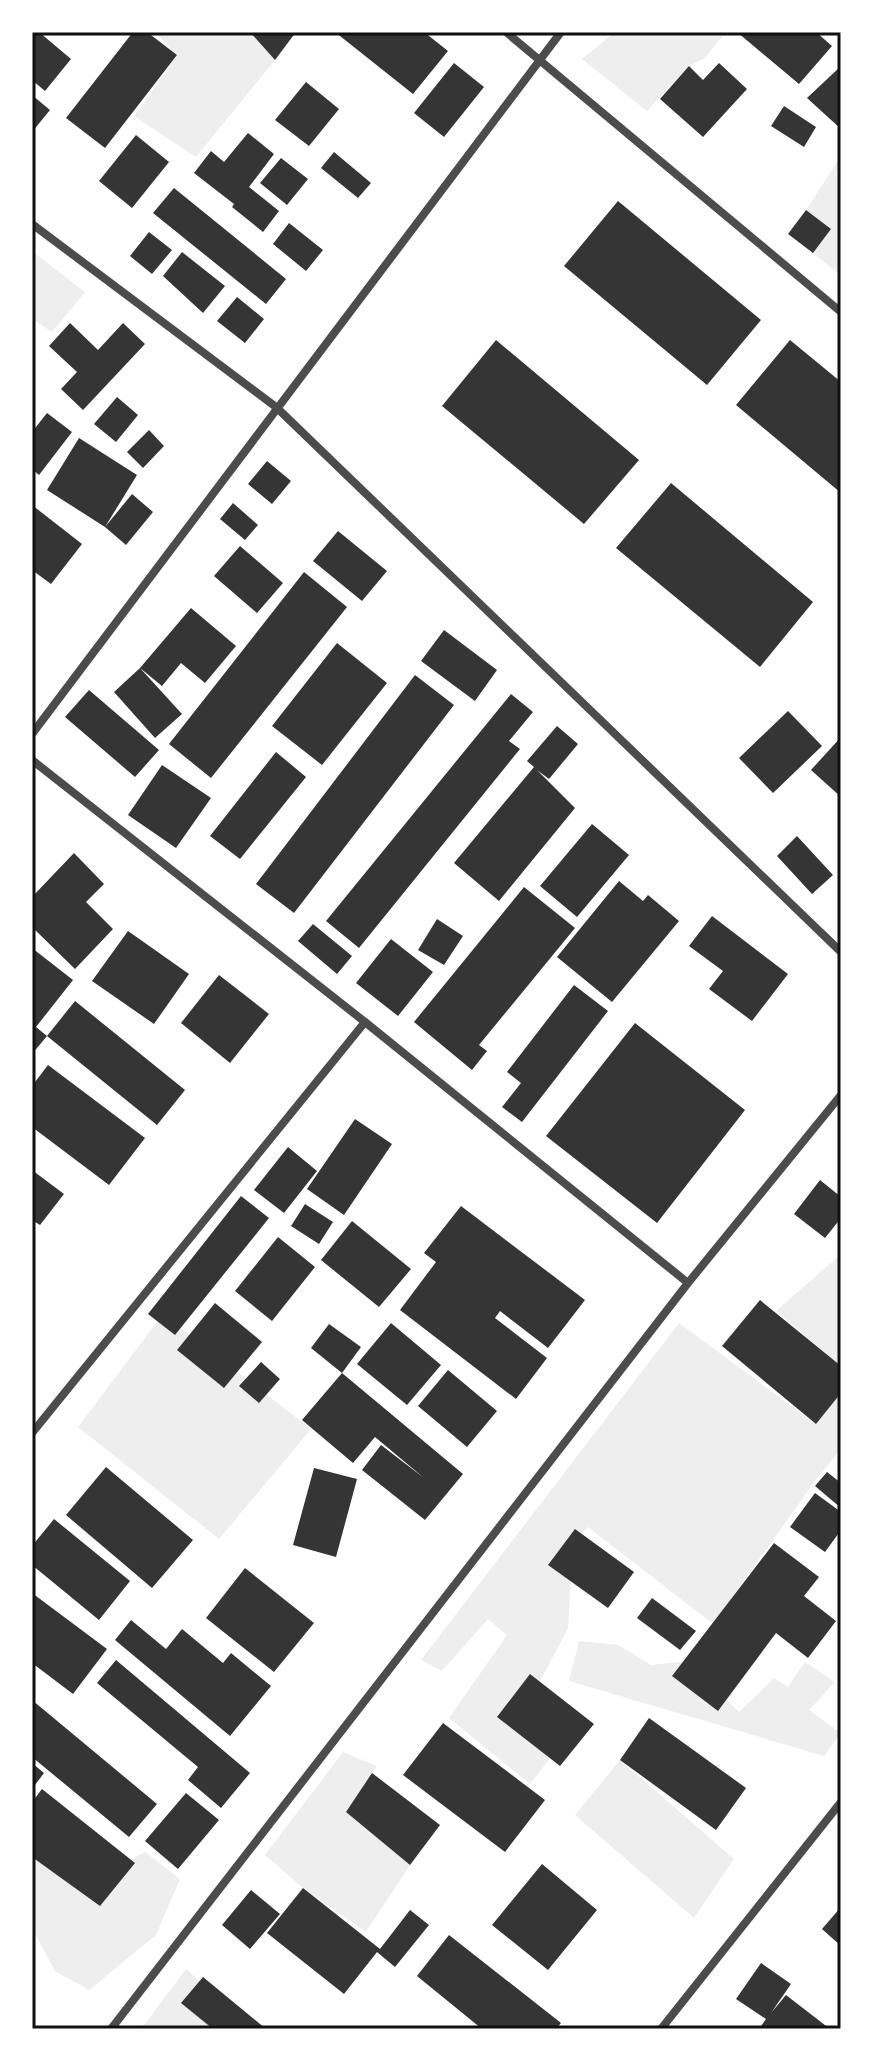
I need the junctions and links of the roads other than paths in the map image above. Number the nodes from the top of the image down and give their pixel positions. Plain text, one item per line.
1 (506, 32) edge
2 (561, 32) edge
3 (539, 60) junction
4 (32, 224) edge
5 (841, 312) edge
6 (276, 407) junction
7 (32, 734) edge
8 (32, 760) edge
9 (841, 952) edge
10 (365, 1022) junction
11 (841, 1095) edge
12 (688, 1283) junction
13 (32, 1433) edge
14 (841, 1802) edge
15 (111, 2029) edge
16 (661, 2029) edge

1 - 3 street
2 - 3 street
3 - 5 street
3 - 6 street
4 - 6 street
6 - 7 street
6 - 9 street
8 - 10 street
10 - 12 street
10 - 13 street
11 - 12 street
12 - 15 street
14 - 16 street

